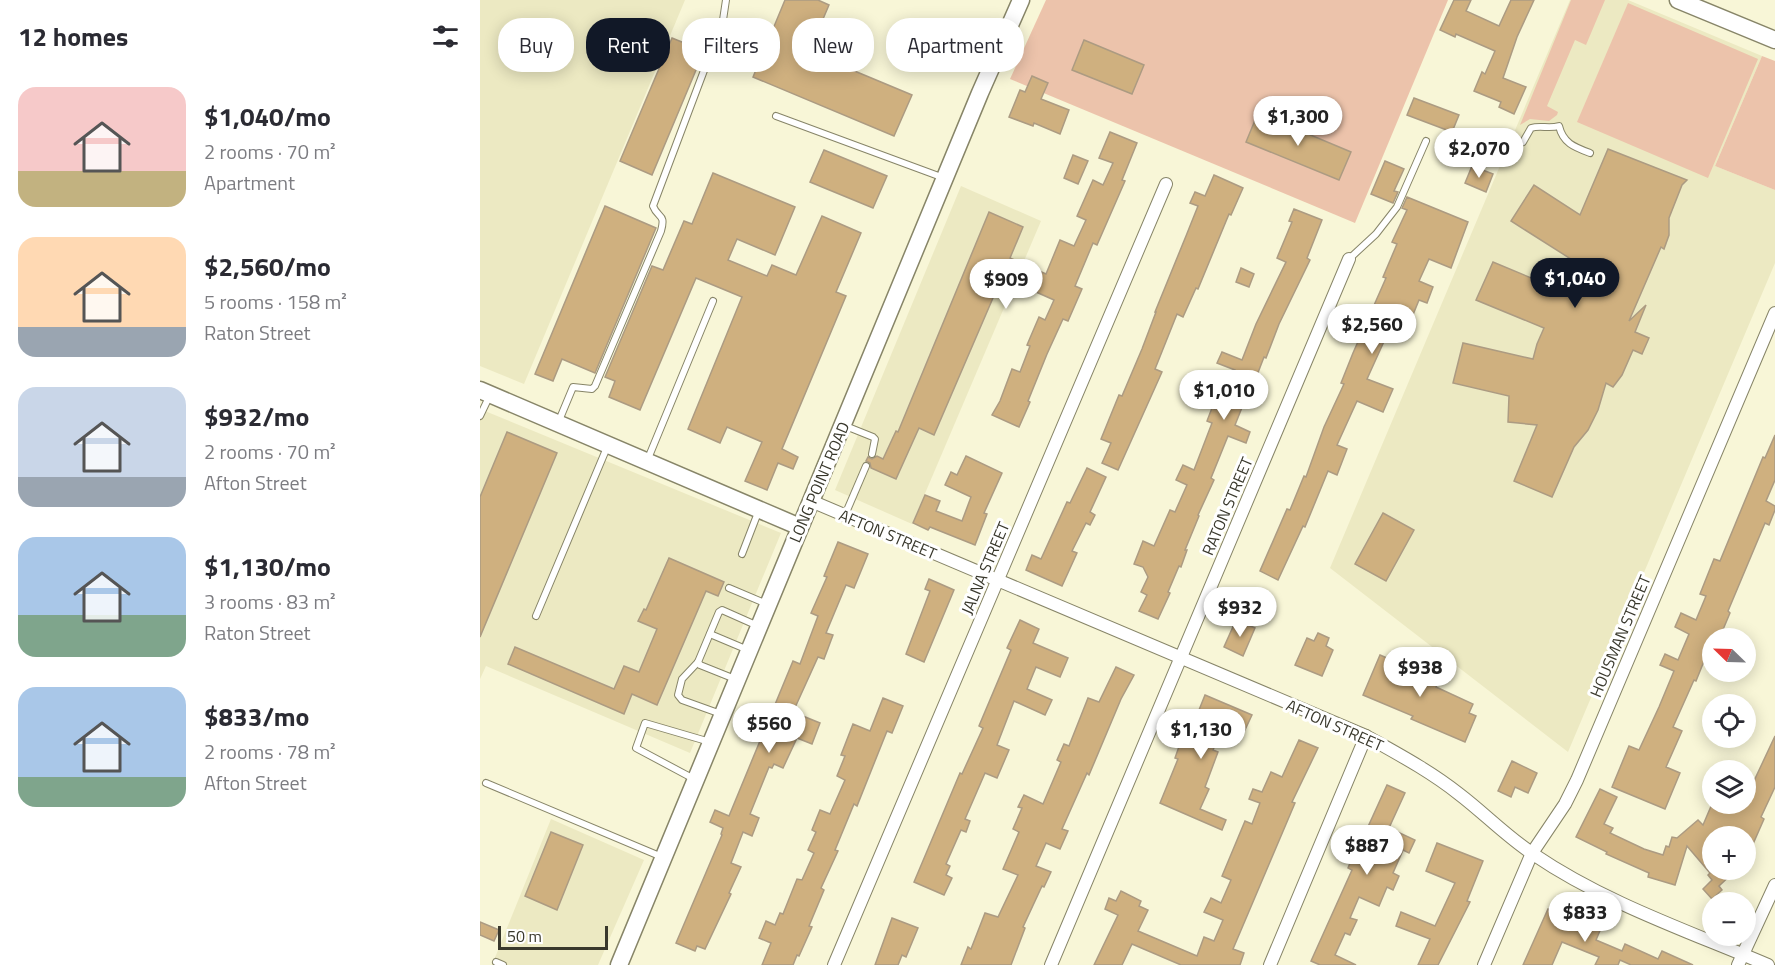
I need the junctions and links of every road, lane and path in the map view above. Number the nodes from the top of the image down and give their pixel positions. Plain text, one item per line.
1 (726, 0) edge
2 (1021, 0) edge
3 (1682, 1) edge
4 (1775, 40) edge
5 (776, 116) dead end
6 (1426, 141) dead end
7 (1523, 142) dead end
8 (1590, 153) dead end
9 (945, 178) junction
10 (1166, 184) dead end
11 (1349, 259) joint
12 (712, 301) dead end
13 (1775, 313) edge
14 (485, 392) edge
15 (480, 416) edge
16 (558, 424) junction
17 (843, 425) junction
18 (608, 445) junction
19 (872, 454) dead end
20 (647, 462) junction
21 (866, 466) dead end
22 (811, 501) junction
23 (759, 510) junction
24 (845, 515) junction
25 (800, 527) junction
26 (742, 554) dead end
27 (998, 580) junction
28 (729, 588) dead end
29 (768, 604) junction
30 (536, 616) dead end
31 (758, 626) junction
32 (710, 634) junction
33 (748, 650) junction
34 (1180, 659) junction
35 (698, 662) junction
36 (736, 679) junction
37 (722, 714) junction
38 (1366, 736) junction
39 (710, 742) junction
40 (695, 779) junction
41 (486, 783) dead end
42 (1532, 853) junction
43 (663, 857) junction
44 (1775, 885) edge
45 (1740, 960) edge
46 (619, 965) edge
47 (834, 965) edge
48 (1051, 965) edge
49 (1270, 965) edge
50 (1484, 965) edge
51 (1768, 965) edge

1 - 16 lane
2 - 9 main road, LONG POINT ROAD
3 - 4 main road
5 - 9 lane
6 - 11 lane
7 - 8 lane
9 - 17 main road, LONG POINT ROAD
10 - 27 street, JALNA STREET
11 - 34 street, RATON STREET
12 - 20 lane
13 - 42 street, HOUSMAN STREET
14 - 15 lane
14 - 16 main road
16 - 18 main road
17 - 19 lane
17 - 22 main road, LONG POINT ROAD
18 - 20 main road
18 - 30 lane
20 - 23 main road
21 - 24 lane
22 - 24 street, AFTON STREET
22 - 25 main road, LONG POINT ROAD
23 - 25 main road
23 - 26 lane
24 - 27 street, AFTON STREET
25 - 29 main road, LONG POINT ROAD
27 - 34 street, AFTON STREET
27 - 47 street, JALNA STREET
28 - 29 lane
29 - 31 main road, LONG POINT ROAD
31 - 32 lane
31 - 33 main road, LONG POINT ROAD
32 - 33 lane
32 - 35 lane
33 - 36 main road, LONG POINT ROAD
34 - 38 street, AFTON STREET
34 - 48 street, RATON STREET
35 - 36 lane
35 - 37 lane
36 - 37 main road, LONG POINT ROAD
37 - 39 main road, LONG POINT ROAD
38 - 42 street, AFTON STREET
38 - 49 street
39 - 40 main road, LONG POINT ROAD
39 - 40 lane
40 - 43 main road, LONG POINT ROAD
41 - 43 lane
42 - 45 street, AFTON STREET
42 - 50 street, HOUSMAN STREET
43 - 46 main road, LONG POINT ROAD
44 - 45 street
45 - 51 street, AFTON STREET

